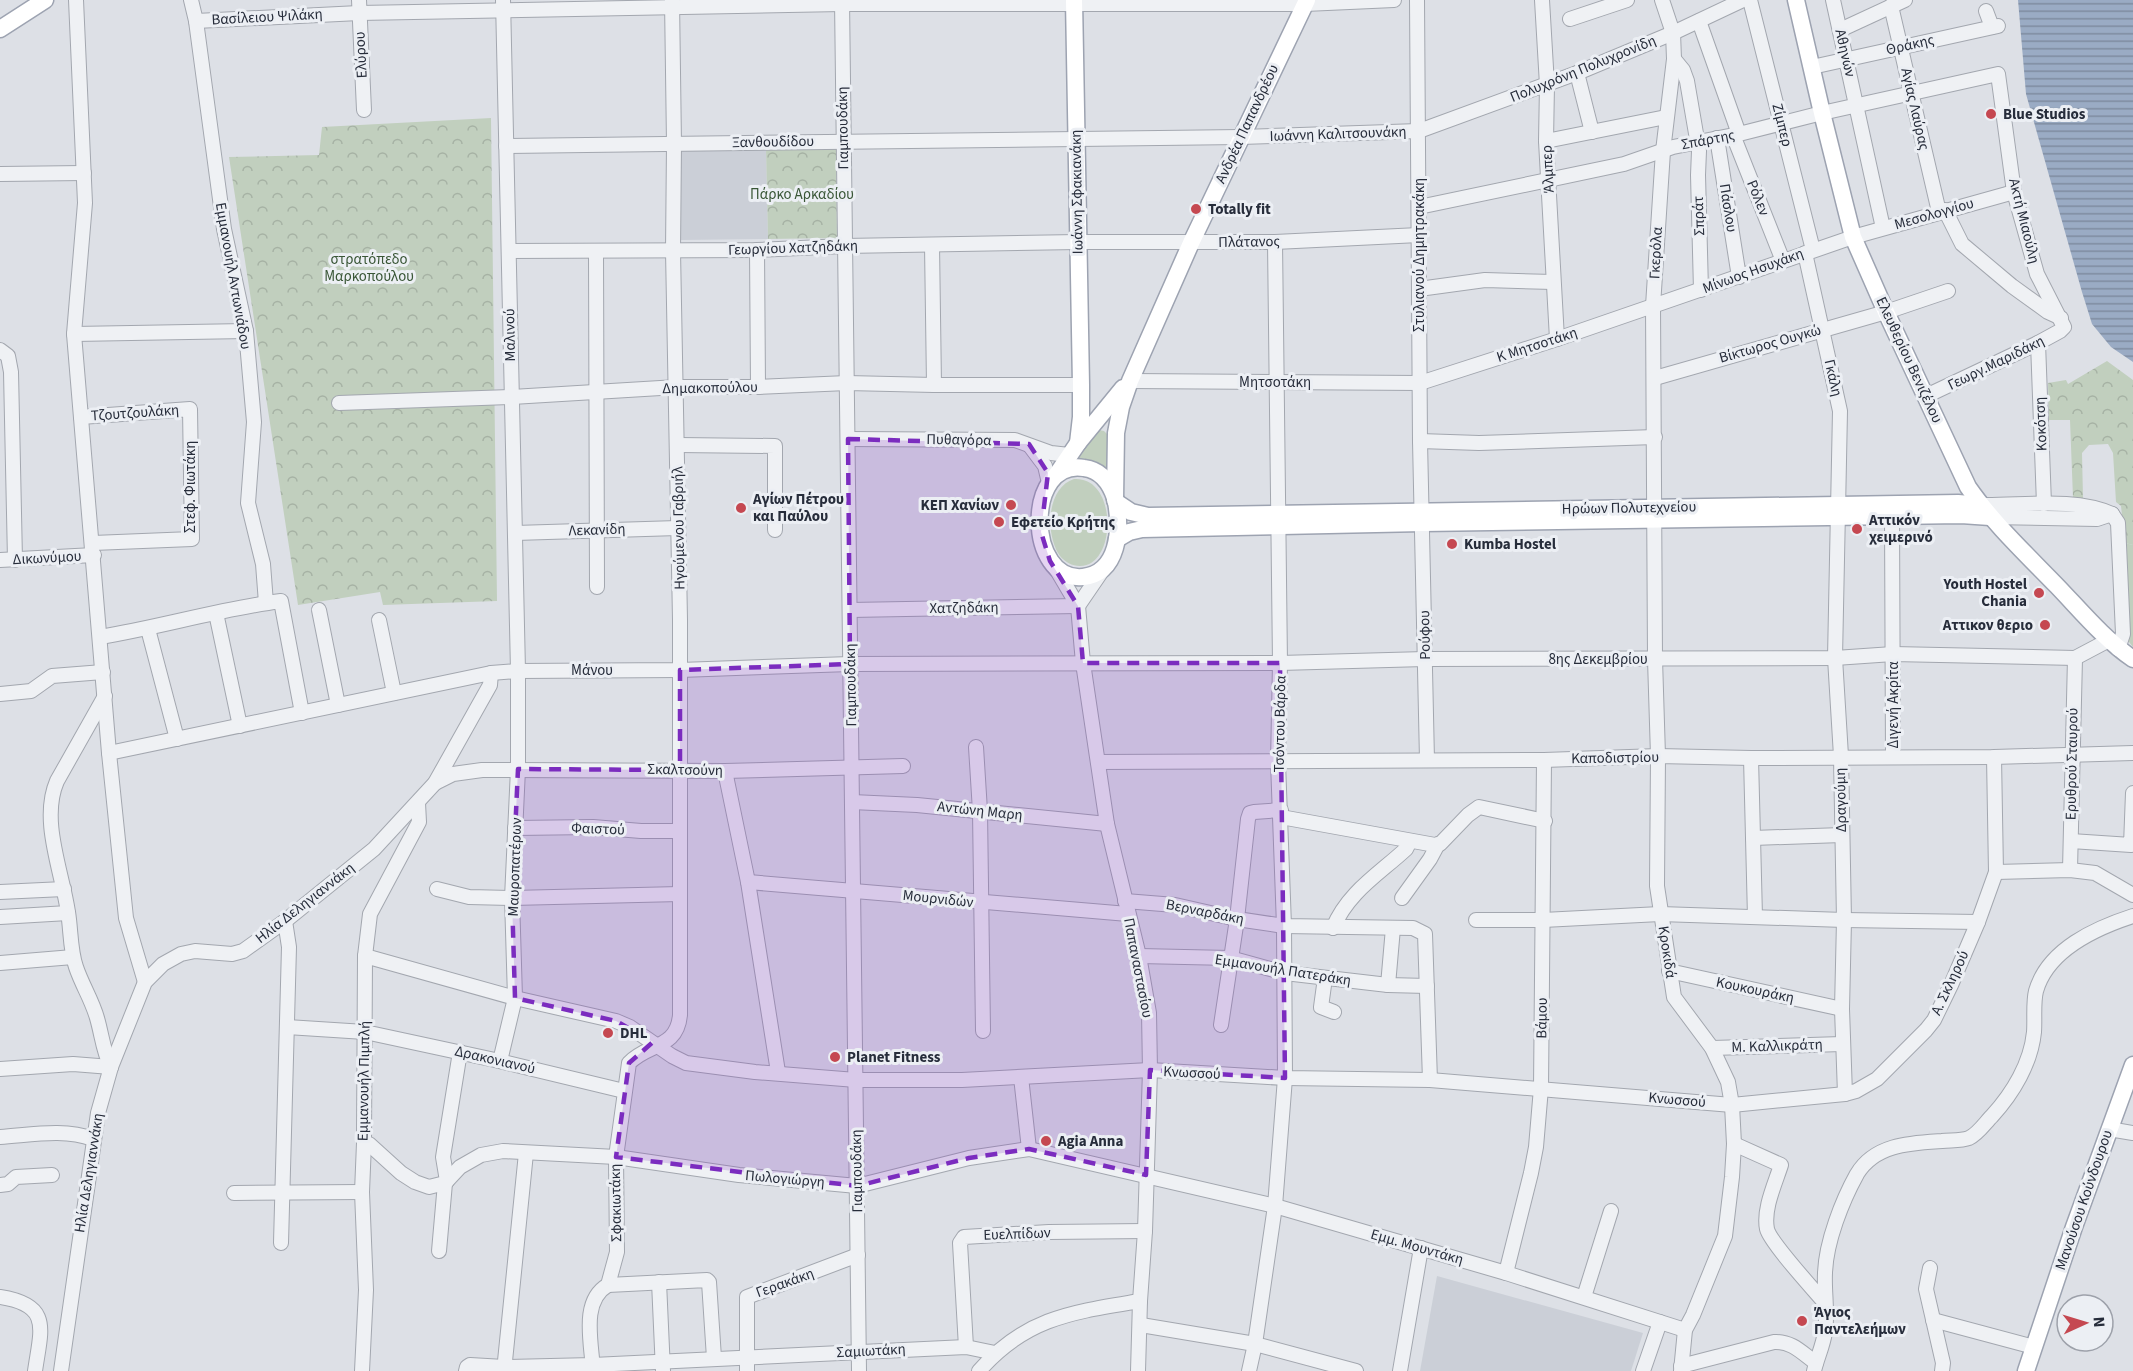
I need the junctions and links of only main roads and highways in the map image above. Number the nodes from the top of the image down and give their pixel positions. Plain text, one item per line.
1 (45, 0) edge
2 (1796, 0) edge
3 (1074, 2) edge
4 (1306, 2) edge
5 (0, 29) edge
6 (1130, 381) junction
7 (1081, 385) junction
8 (1102, 413) junction
9 (1115, 445) junction
10 (1073, 449) junction
11 (1053, 479) junction
12 (1115, 501) junction
13 (1985, 511) junction
14 (1838, 512) junction
15 (1279, 519) junction
16 (1117, 539) junction
17 (2133, 659) edge
18 (2133, 1065) edge
19 (2026, 1371) edge

1 - 5 main road
2 - 13 main road, Ελευθερίου Βενιζέλου
3 - 7 main road, Ιωάννη Σφακιανάκη
4 - 6 main road, Ανδρέα Παπανδρέου
6 - 8 main road, Ανδρέα Παπανδρέου
6 - 9 main road, Ανδρέα Παπανδρέου
7 - 8 main road
7 - 10 main road, Ιωάννη Σφακιανάκη
8 - 9 main road
8 - 10 main road, Ανδρέα Παπανδρέου
9 - 12 main road, Ανδρέα Παπανδρέου
10 - 11 main road, Ανδρέα Παπανδρέου
11 - 12 main road
11 - 16 main road
12 - 15 main road
12 - 16 main road
13 - 14 main road
13 - 14 main road, Ηρώων Πολυτεχνείου
13 - 17 main road, Ελευθερίου Βενιζέλου
14 - 15 main road, Ηρώων Πολυτεχνείου
15 - 16 main road
18 - 19 main road, Μανούσου Κούνδουρου

